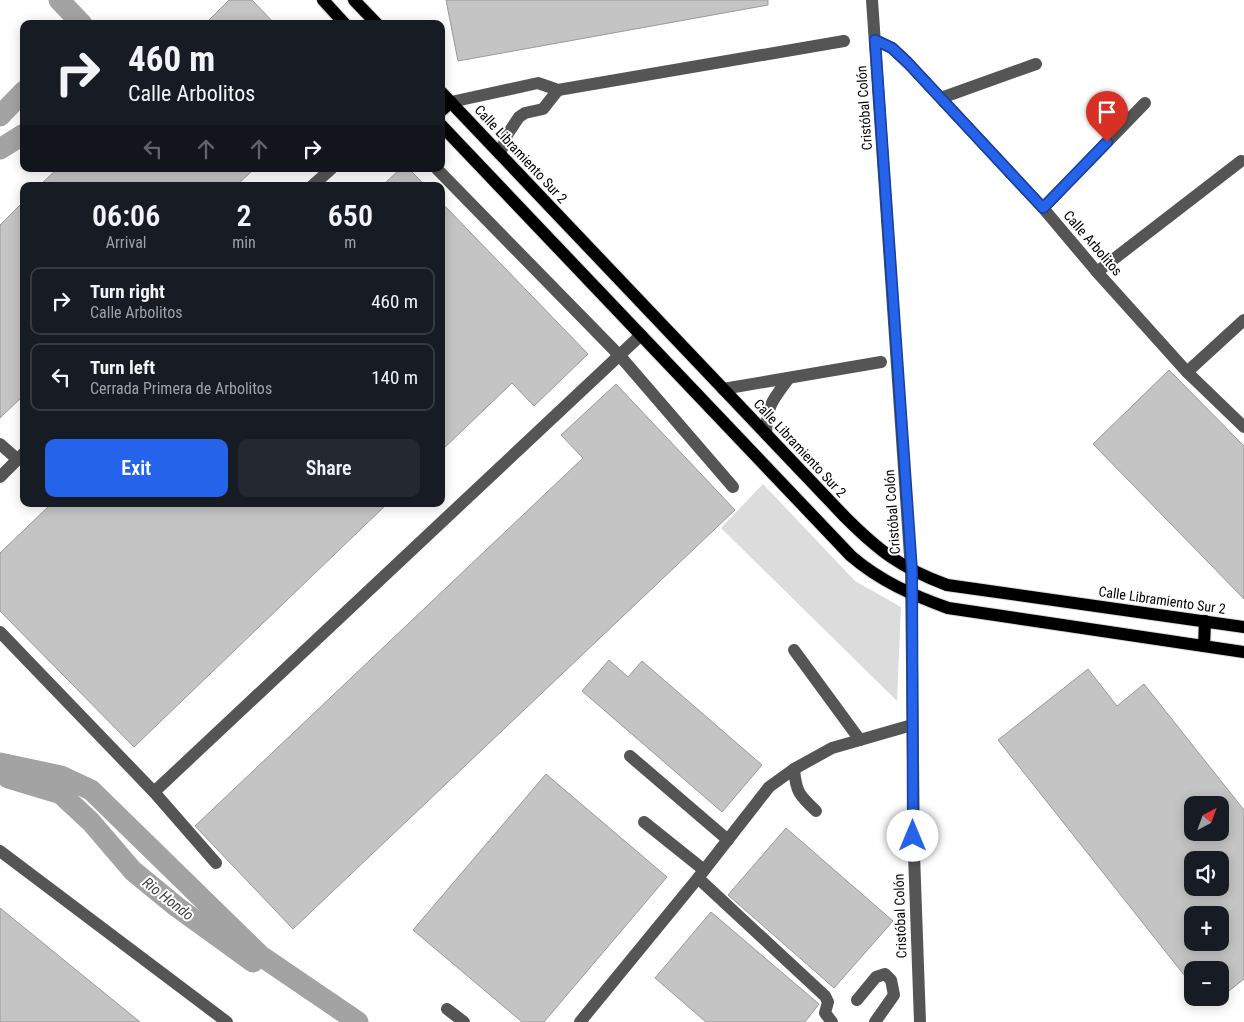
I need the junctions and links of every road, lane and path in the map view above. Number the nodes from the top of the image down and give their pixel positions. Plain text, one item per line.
1 (323, 0) edge
2 (354, 0) edge
3 (872, 0) edge
4 (342, 20) edge
5 (372, 20) edge
6 (875, 40) junction
7 (844, 41) dead end
8 (1036, 64) dead end
9 (558, 90) junction
10 (445, 96) edge
11 (941, 98) junction
12 (451, 102) junction
13 (1145, 102) dead end
14 (445, 107) edge
15 (445, 128) edge
16 (500, 154) junction
17 (1241, 161) dead end
18 (328, 172) edge
19 (440, 172) edge
20 (316, 182) edge
21 (1043, 208) junction
22 (1097, 272) junction
23 (658, 320) junction
24 (1244, 320) edge
25 (641, 336) junction
26 (620, 356) junction
27 (881, 362) dead end
28 (1188, 372) junction
29 (789, 378) junction
30 (723, 389) junction
31 (1244, 427) edge
32 (766, 434) junction
33 (0, 444) edge
34 (20, 456) edge
35 (796, 466) junction
36 (0, 477) edge
37 (780, 482) junction
38 (733, 487) dead end
39 (912, 571) junction
40 (911, 595) junction
41 (1205, 621) junction
42 (1244, 627) edge
43 (0, 632) edge
44 (1204, 646) junction
45 (794, 650) dead end
46 (1244, 652) edge
47 (912, 725) junction
48 (860, 740) junction
49 (630, 756) dead end
50 (794, 768) junction
51 (154, 792) junction
52 (816, 811) dead end
53 (644, 822) dead end
54 (728, 840) junction
55 (0, 851) edge
56 (216, 863) dead end
57 (701, 874) junction
58 (857, 1000) dead end
59 (447, 1009) dead end
60 (227, 1022) edge
61 (464, 1022) edge
62 (580, 1022) edge
63 (832, 1022) edge
64 (875, 1022) edge
65 (920, 1022) edge

1 - 4 main road
2 - 5 main road
3 - 6 street, Cristóbal Colón
6 - 11 street, Calle Arbolitos
6 - 39 street, Cristóbal Colón
7 - 9 street
8 - 11 street
9 - 12 street
9 - 16 street
10 - 12 main road, Calle Libramiento Sur 2
11 - 21 street, Calle Arbolitos
12 - 14 main road
12 - 16 main road, Calle Libramiento Sur 2
13 - 21 street
15 - 25 main road
16 - 23 main road, Calle Libramiento Sur 2
17 - 22 street
18 - 20 street
19 - 26 street
21 - 22 street, Calle Arbolitos
22 - 28 street, Calle Arbolitos
23 - 25 main road
23 - 30 main road, Calle Libramiento Sur 2
24 - 28 street
25 - 26 street
25 - 37 main road
26 - 38 street
26 - 51 street
27 - 29 street
28 - 31 street, Calle Arbolitos
29 - 30 street
29 - 32 street
30 - 32 main road, Calle Libramiento Sur 2
32 - 35 main road, Calle Libramiento Sur 2
33 - 34 street
34 - 36 street
35 - 37 main road
35 - 39 main road, Calle Libramiento Sur 2
37 - 40 main road
39 - 40 street, Cristóbal Colón
39 - 41 main road, Calle Libramiento Sur 2
40 - 44 main road
40 - 47 street, Cristóbal Colón
41 - 42 main road, Calle Libramiento Sur 2
41 - 44 main road
43 - 51 street
44 - 46 main road
45 - 48 street
47 - 48 street
47 - 65 street, Cristóbal Colón
48 - 50 street
49 - 54 street
50 - 52 street
50 - 54 street
51 - 56 street
53 - 57 street
54 - 57 street
55 - 60 street
57 - 62 street
57 - 63 street
58 - 64 street
59 - 61 street

